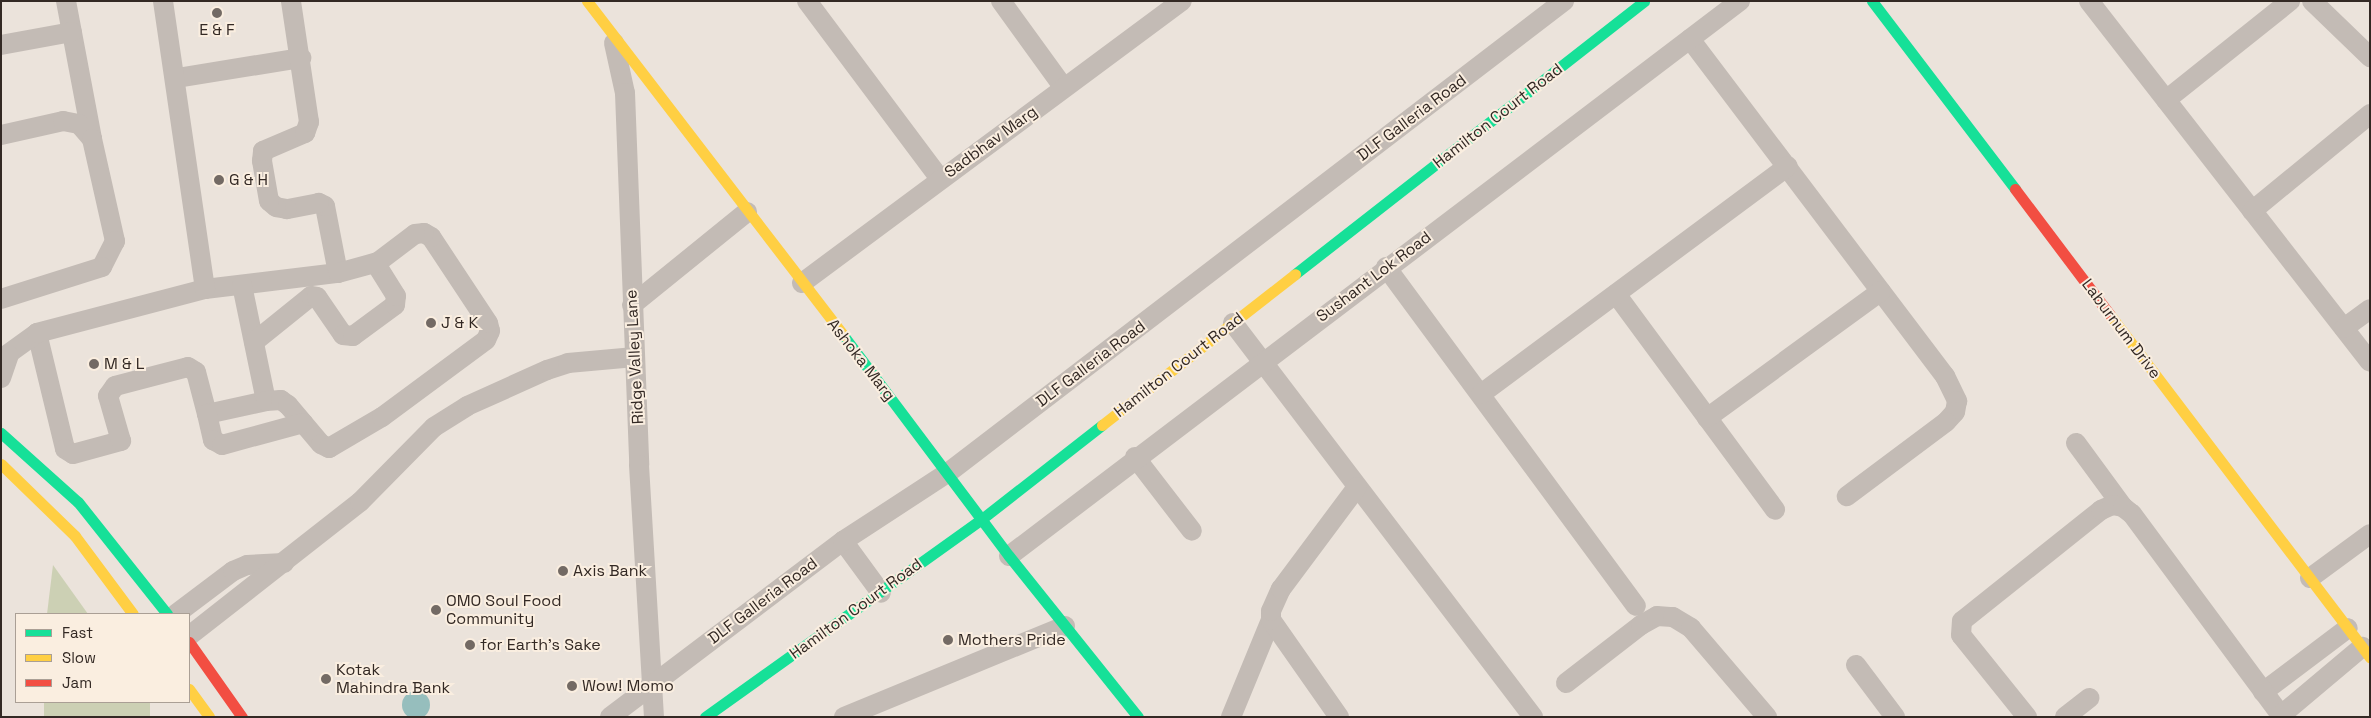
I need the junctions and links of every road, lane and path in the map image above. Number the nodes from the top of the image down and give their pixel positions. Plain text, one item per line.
1 (66, 1) edge
2 (163, 1) edge
3 (291, 1) edge
4 (587, 1) edge
5 (807, 1) edge
6 (1001, 1) edge
7 (1182, 1) edge
8 (1564, 1) edge
9 (1644, 1) edge
10 (1740, 1) edge
11 (1872, 1) edge
12 (2089, 1) edge
13 (2290, 1) edge
14 (2312, 1) edge
15 (72, 32) junction
16 (610, 32) junction
17 (1690, 38) junction
18 (1, 45) edge
19 (2370, 57) edge
20 (301, 58) junction
21 (177, 78) junction
22 (1064, 88) junction
23 (2166, 100) junction
24 (2370, 114) edge
25 (1, 135) edge
26 (92, 139) junction
27 (1788, 166) junction
28 (940, 179) junction
29 (2252, 211) junction
30 (748, 212) junction
31 (375, 263) junction
32 (1386, 267) junction
33 (338, 273) junction
34 (802, 283) junction
35 (242, 285) junction
36 (206, 289) junction
37 (1881, 291) junction
38 (1616, 294) junction
39 (1, 299) edge
40 (632, 305) junction
41 (2370, 309) edge
42 (1233, 323) junction
43 (2344, 328) junction
44 (37, 333) junction
45 (254, 342) junction
46 (5, 357) edge
47 (636, 357) junction
48 (1264, 362) junction
49 (2370, 362) edge
50 (1, 378) edge
51 (1481, 394) junction
52 (266, 401) junction
53 (206, 414) junction
54 (1707, 418) junction
55 (303, 423) junction
56 (1, 433) edge
57 (2076, 443) dead end
58 (1136, 457) junction
59 (1, 464) edge
60 (949, 472) junction
61 (1358, 487) junction
62 (1847, 496) dead end
63 (2123, 507) junction
64 (1775, 510) dead end
65 (983, 518) junction
66 (1192, 531) dead end
67 (2370, 534) edge
68 (843, 541) junction
69 (1009, 556) junction
70 (284, 563) junction
71 (2310, 578) junction
72 (881, 593) junction
73 (1636, 606) dead end
74 (133, 613) edge
75 (166, 613) edge
76 (177, 613) edge
77 (1271, 620) junction
78 (1065, 626) junction
79 (2348, 628) junction
80 (190, 635) edge
81 (190, 643) edge
82 (2366, 652) edge
83 (1856, 665) dead end
84 (653, 683) junction
85 (1566, 683) dead end
86 (190, 690) edge
87 (2264, 692) junction
88 (2089, 698) dead end
89 (2280, 716) edge
90 (209, 717) edge
91 (242, 717) edge
92 (610, 717) edge
93 (654, 717) edge
94 (705, 717) edge
95 (844, 717) edge
96 (1138, 717) edge
97 (1231, 717) edge
98 (1339, 717) edge
99 (1533, 717) edge
100 (1767, 717) edge
101 (1896, 717) edge
102 (2027, 717) edge
103 (2065, 717) edge

1 - 15 street
2 - 21 street
3 - 20 street
4 - 16 street, Ashoka Marg
5 - 28 street
6 - 22 street
7 - 22 street, Sadbhav Marg
8 - 60 street, DLF Galleria Road
9 - 42 street, Hamilton Court Road
10 - 17 street, Sushant Lok Road
11 - 71 street, Laburnum Drive
12 - 23 street
13 - 23 street
14 - 19 street
15 - 18 street
15 - 26 street
16 - 30 street, Ashoka Marg
16 - 40 street, Ridge Valley Lane
17 - 27 street
17 - 32 street, Sushant Lok Road
20 - 21 street
20 - 33 street
21 - 36 street
22 - 28 street, Sadbhav Marg
23 - 29 street
24 - 29 street
25 - 26 street
26 - 39 street
27 - 37 street
27 - 38 street
28 - 34 street, Sadbhav Marg
29 - 43 street
30 - 34 street, Ashoka Marg
30 - 40 street
31 - 33 street
31 - 45 street
31 - 55 street
32 - 48 street, Sushant Lok Road
32 - 51 street
33 - 35 street
34 - 60 street, Ashoka Marg
35 - 36 street
35 - 45 street
36 - 44 street
37 - 54 street
37 - 62 street
38 - 51 street
38 - 54 street
40 - 47 street, Ridge Valley Lane
41 - 43 street
42 - 48 street
42 - 65 street, Hamilton Court Road
43 - 49 street
44 - 46 street
44 - 53 street
45 - 52 street
46 - 50 street
47 - 70 street
47 - 84 street, Ridge Valley Lane
48 - 58 street, Sushant Lok Road
48 - 61 street
51 - 73 street
52 - 53 street
52 - 55 street
53 - 55 street
54 - 64 street
56 - 75 street
57 - 63 street
58 - 66 street
58 - 69 street, Sushant Lok Road
59 - 74 street
60 - 65 street, Ashoka Marg
60 - 68 street, DLF Galleria Road
61 - 77 street
61 - 99 street
63 - 87 street
63 - 102 street
65 - 69 street, Ashoka Marg
65 - 72 street, Hamilton Court Road
67 - 71 street
68 - 72 street
68 - 84 street, DLF Galleria Road
69 - 78 street, Ashoka Marg
70 - 76 street
70 - 80 street
71 - 79 street, Laburnum Drive
72 - 94 street, Hamilton Court Road
77 - 97 street
77 - 98 street
78 - 95 street
78 - 96 street, Ashoka Marg
79 - 82 street, Laburnum Drive
79 - 87 street
81 - 91 street
82 - 89 street
83 - 101 street
84 - 92 street, DLF Galleria Road
84 - 93 street, Ridge Valley Lane
85 - 100 street
86 - 90 street
87 - 89 street
88 - 103 street

